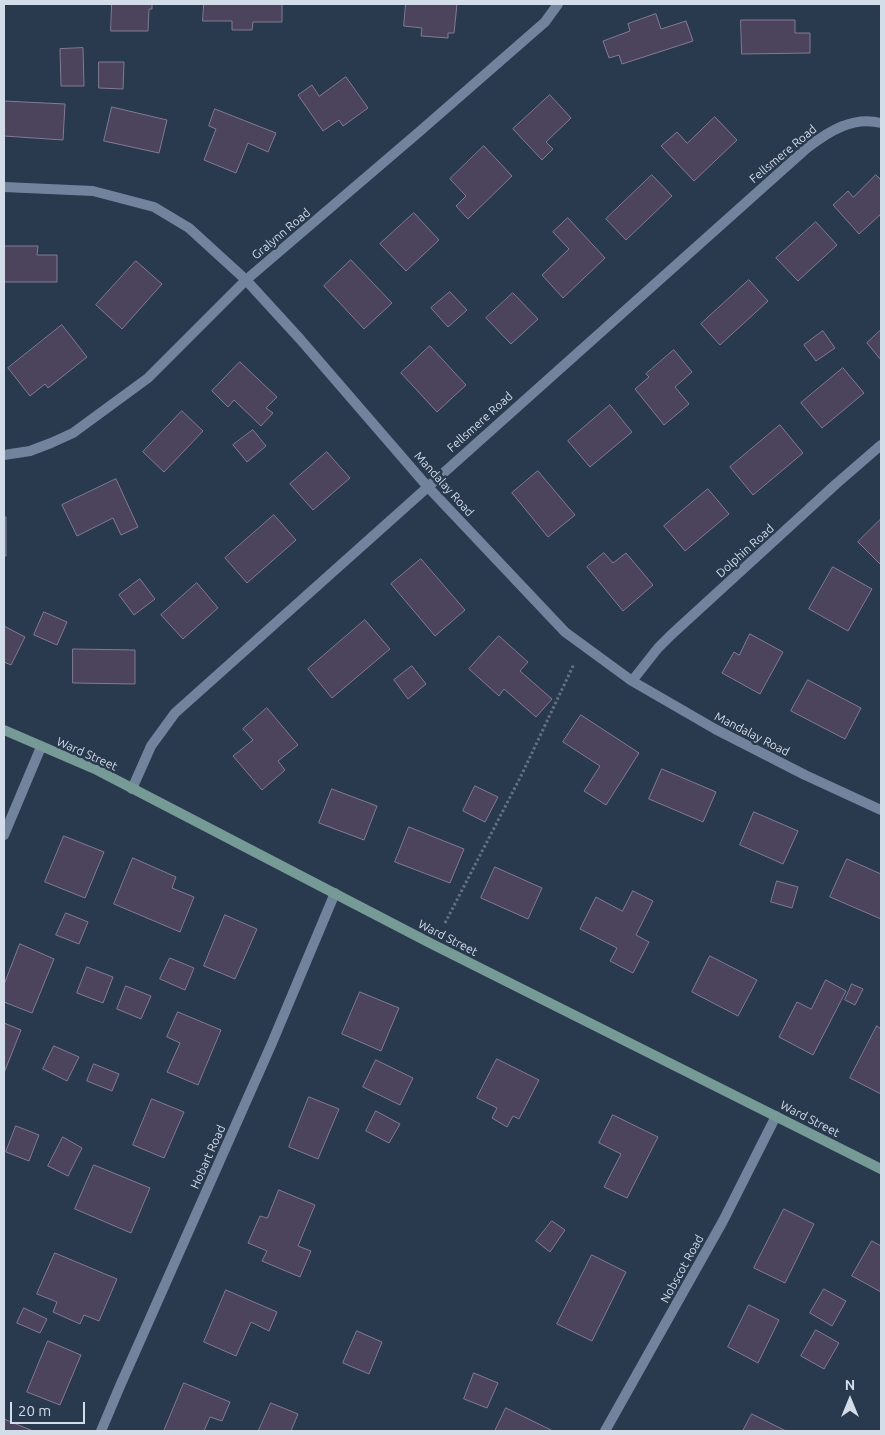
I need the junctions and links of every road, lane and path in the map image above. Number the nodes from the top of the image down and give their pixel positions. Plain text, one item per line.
1 (558, 4) edge
2 (881, 123) edge
3 (4, 187) edge
4 (246, 280) junction
5 (881, 445) edge
6 (4, 455) edge
7 (427, 486) junction
8 (574, 664) dead end
9 (632, 681) junction
10 (4, 730) edge
11 (41, 747) junction
12 (132, 789) junction
13 (881, 810) edge
14 (4, 835) edge
15 (336, 893) junction
16 (445, 923) dead end
17 (776, 1116) junction
18 (881, 1169) edge
19 (101, 1431) edge
20 (605, 1431) edge

1 - 4 street, Gralynn Road
2 - 7 street, Fellsmere Road
3 - 4 street, Mandalay Road
4 - 6 street, Gralynn Road
4 - 7 street, Mandalay Road
5 - 9 street, Dolphin Road
7 - 9 street, Mandalay Road
7 - 12 street, Fellsmere Road
8 - 16 path
9 - 13 street, Mandalay Road
10 - 11 street, Ward Street
11 - 12 street, Ward Street
11 - 14 street
12 - 15 street, Ward Street
15 - 17 street, Ward Street
15 - 19 street, Hobart Road
17 - 18 street, Ward Street
17 - 20 street, Nobscot Road

